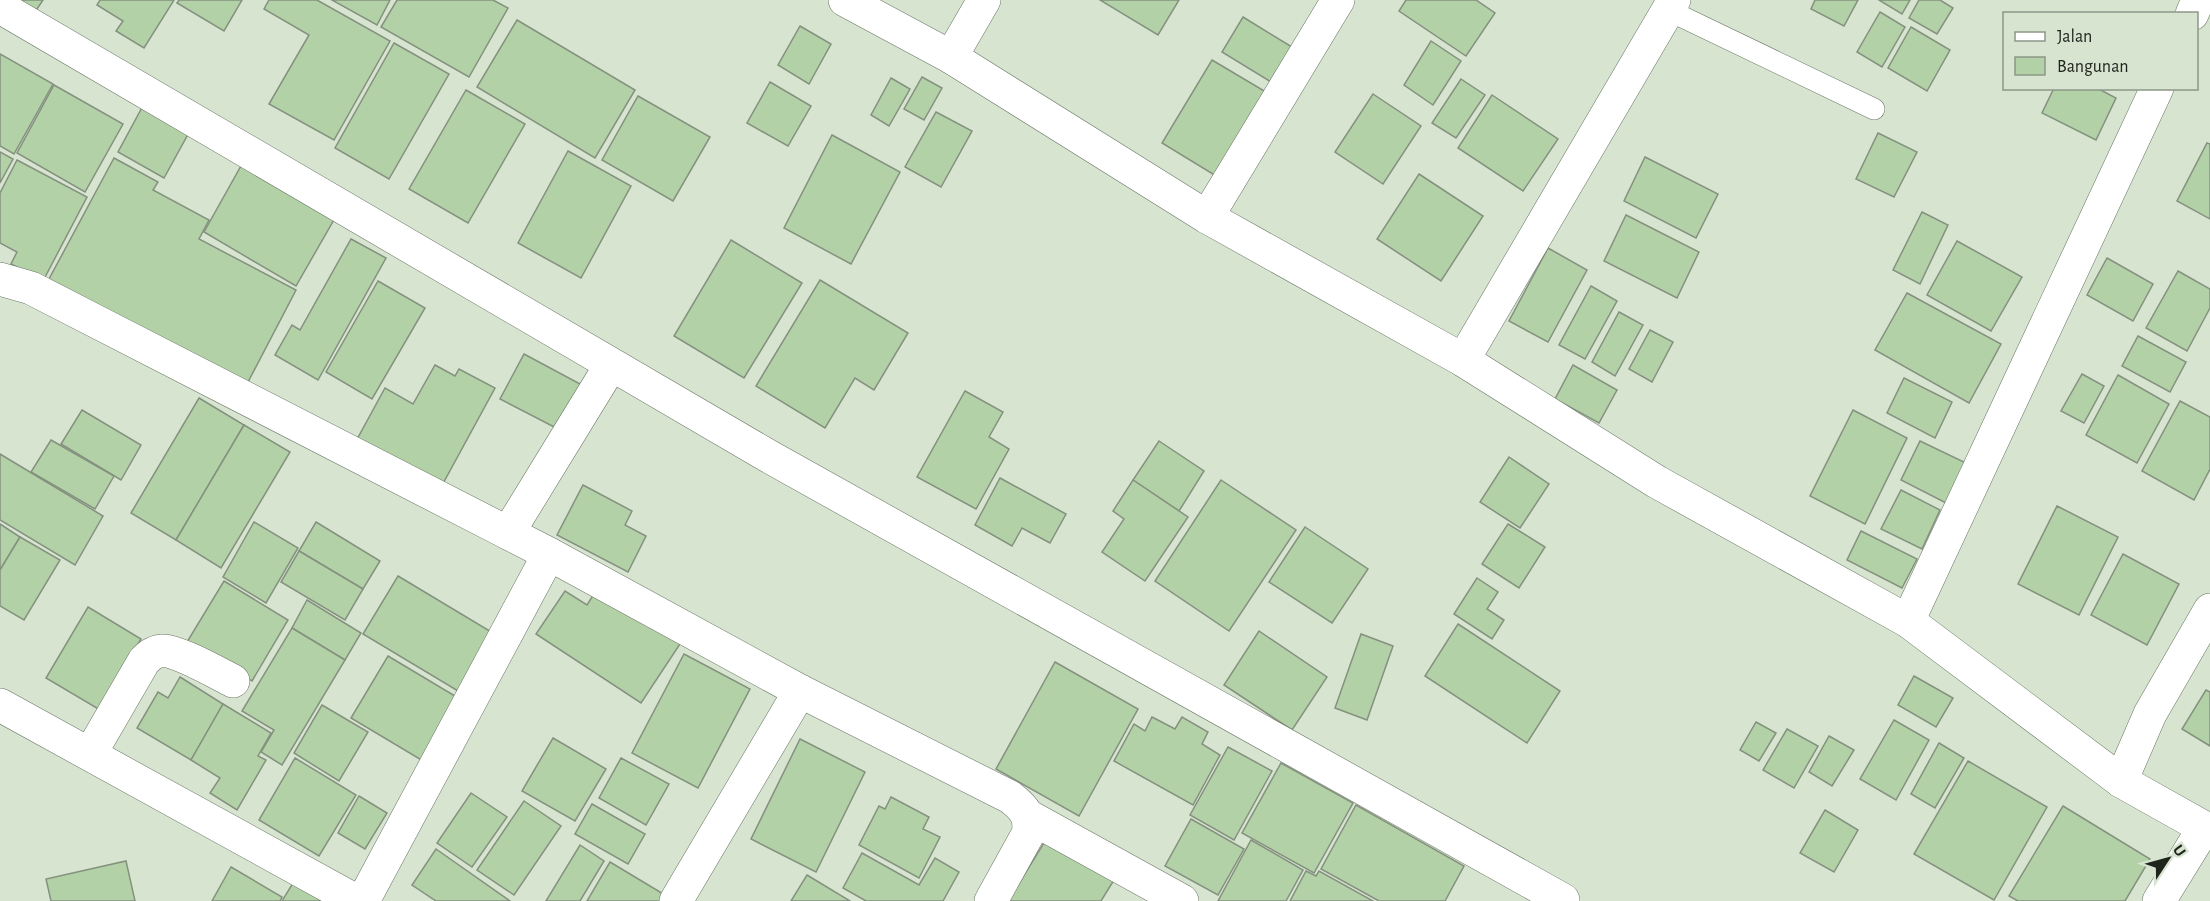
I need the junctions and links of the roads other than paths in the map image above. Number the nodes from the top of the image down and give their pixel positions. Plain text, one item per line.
1 (845, 0) edge
2 (984, 0) edge
3 (1338, 0) edge
4 (1671, 5) edge
5 (0, 7) edge
6 (951, 57) junction
7 (2156, 90) edge
8 (1874, 109) dead end
9 (1207, 217) junction
10 (0, 279) edge
11 (1463, 360) junction
12 (611, 365) junction
13 (508, 533) junction
14 (549, 554) junction
15 (2210, 610) edge
16 (1908, 621) junction
17 (233, 681) dead end
18 (800, 692) junction
19 (0, 705) edge
20 (90, 754) junction
21 (2121, 781) junction
22 (1028, 816) junction
23 (2207, 829) edge
24 (1563, 900) edge
25 (356, 901) edge
26 (363, 901) edge
27 (676, 901) edge
28 (991, 901) edge
29 (1182, 901) edge
30 (2159, 901) edge

1 - 6 street
2 - 6 street
3 - 9 street
4 - 8 lane
4 - 11 street
5 - 12 street
6 - 9 street
7 - 16 street
9 - 11 street
10 - 13 street
11 - 16 street
12 - 13 street
12 - 24 street
13 - 14 street
14 - 18 street
14 - 26 street
15 - 21 street
16 - 21 street
17 - 20 street
18 - 22 street
18 - 27 street
19 - 20 street
20 - 25 street
21 - 23 street
22 - 28 street
22 - 29 street
23 - 30 street

